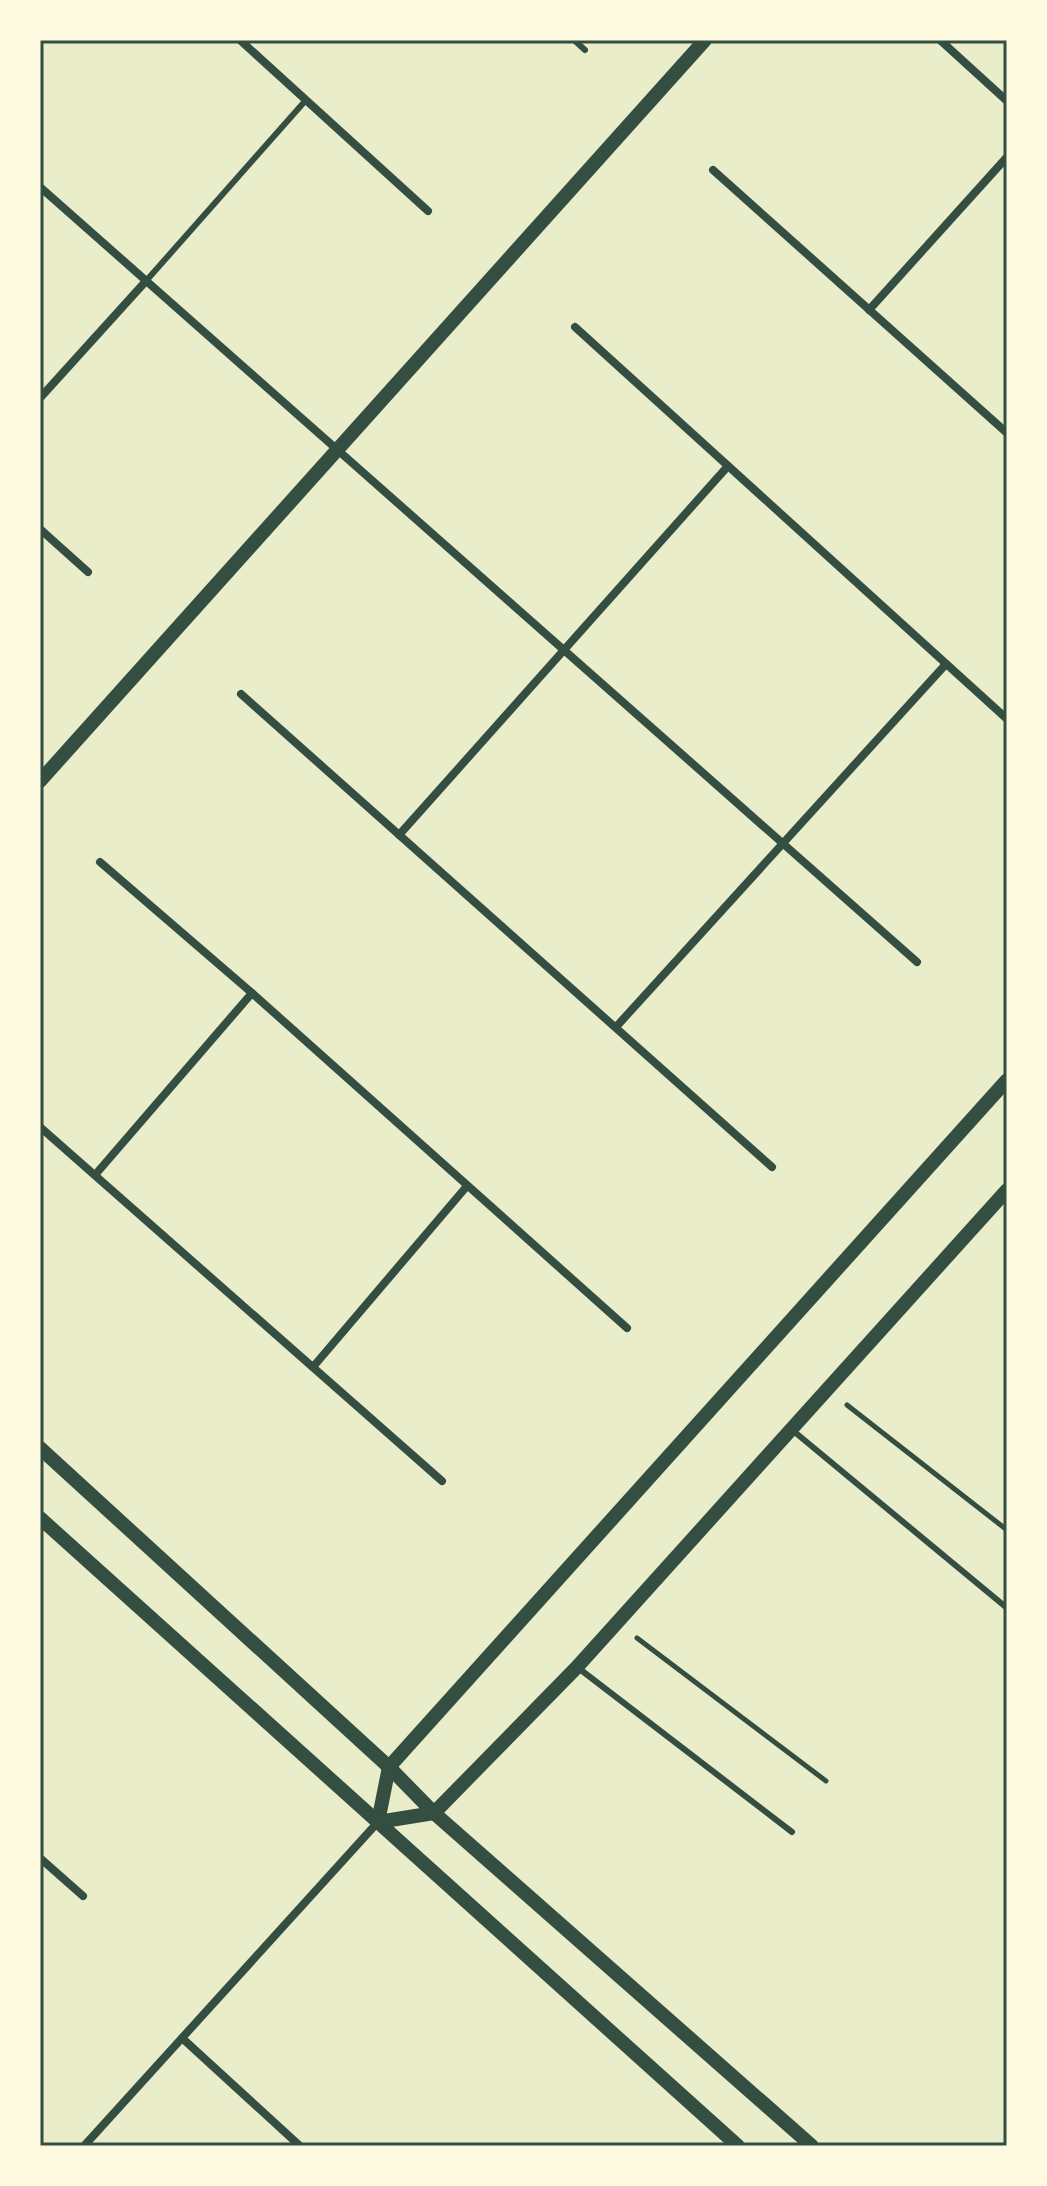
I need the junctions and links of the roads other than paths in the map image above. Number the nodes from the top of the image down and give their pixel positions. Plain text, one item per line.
1 (240, 40) edge
2 (574, 40) edge
3 (705, 40) edge
4 (940, 40) edge
5 (585, 50) dead end
6 (306, 100) junction
7 (1007, 101) edge
8 (1007, 157) edge
9 (713, 170) dead end
10 (40, 187) edge
11 (428, 211) dead end
12 (146, 281) junction
13 (869, 310) junction
14 (575, 327) dead end
15 (40, 398) edge
16 (1007, 433) edge
17 (337, 450) junction
18 (728, 466) junction
19 (40, 529) edge
20 (88, 572) dead end
21 (564, 650) junction
22 (946, 664) junction
23 (241, 694) dead end
24 (1007, 719) edge
25 (40, 781) edge
26 (399, 835) junction
27 (782, 844) junction
28 (100, 862) dead end
29 (917, 962) dead end
30 (252, 993) junction
31 (616, 1027) junction
32 (1007, 1080) edge
33 (40, 1127) edge
34 (772, 1167) dead end
35 (95, 1175) junction
36 (467, 1186) junction
37 (1007, 1190) edge
38 (627, 1328) dead end
39 (313, 1367) junction
40 (791, 1429) junction
41 (40, 1448) edge
42 (442, 1481) dead end
43 (40, 1518) edge
44 (1007, 1608) edge
45 (577, 1667) junction
46 (389, 1767) junction
47 (434, 1813) junction
48 (378, 1822) junction
49 (792, 1832) dead end
50 (40, 1858) edge
51 (83, 1896) dead end
52 (182, 2038) junction
53 (84, 2146) edge
54 (300, 2146) edge
55 (738, 2146) edge
56 (812, 2146) edge

1 - 6 street
2 - 5 lane
3 - 17 street
4 - 7 street
6 - 11 street
6 - 12 lane
8 - 13 street
9 - 13 street
10 - 12 street
12 - 15 street
12 - 17 street
13 - 16 street
14 - 18 street
17 - 21 street
17 - 25 street
18 - 21 street
18 - 22 street
19 - 20 street
21 - 26 street
21 - 27 street
22 - 24 street
22 - 27 street
23 - 26 street
26 - 31 street
27 - 29 street
27 - 31 street
28 - 30 street
30 - 35 street
30 - 36 street
31 - 34 street
32 - 46 street
33 - 35 street
35 - 39 street
36 - 38 street
36 - 39 street
37 - 40 street
39 - 42 street
40 - 44 lane
40 - 45 street
41 - 46 street
43 - 48 street
45 - 47 street
45 - 49 lane
46 - 47 street
46 - 48 street
47 - 48 street
47 - 56 street
48 - 52 street
48 - 55 street
50 - 51 street
52 - 53 street
52 - 54 street

